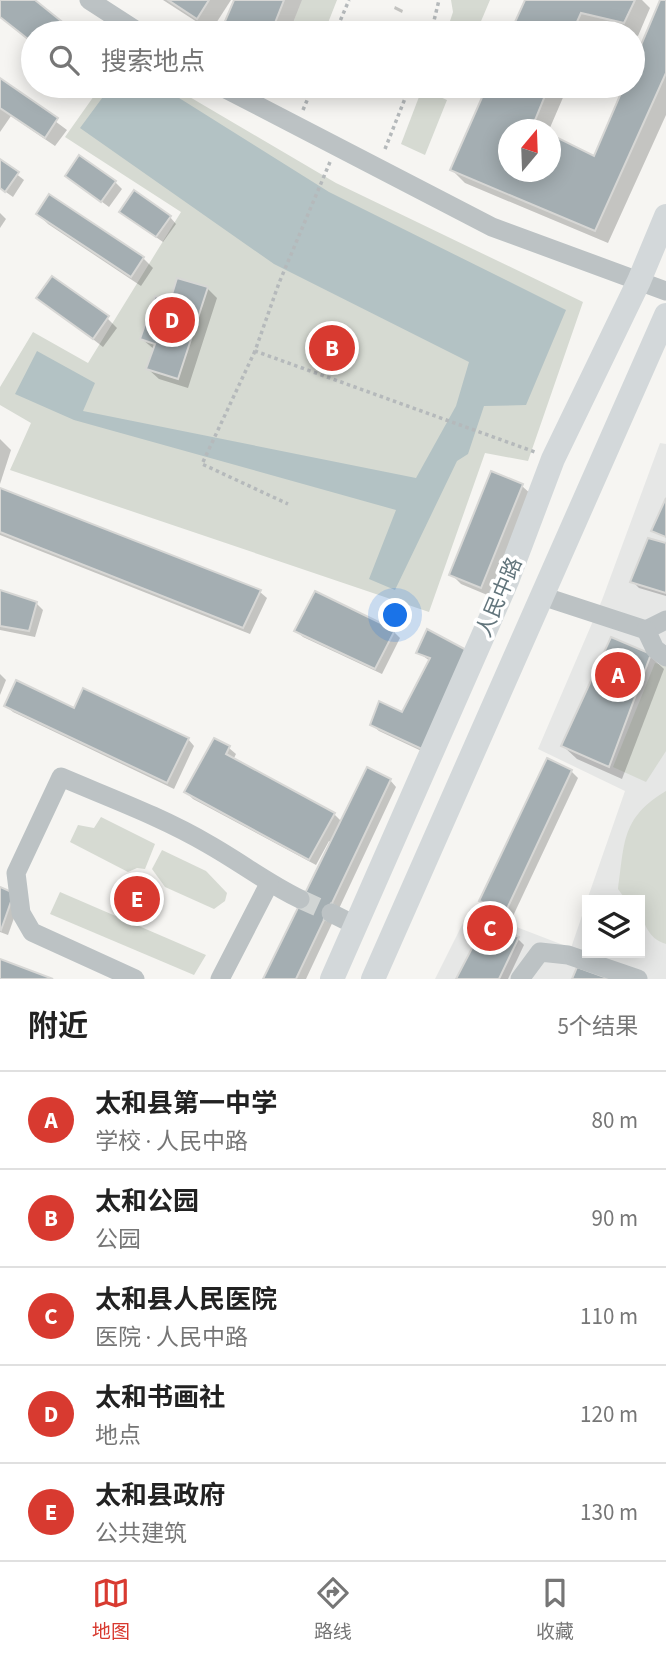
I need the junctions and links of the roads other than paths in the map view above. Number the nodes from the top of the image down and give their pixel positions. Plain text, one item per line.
1 (89, 0) edge
2 (121, 21) edge
3 (243, 98) edge
4 (666, 216) edge
5 (639, 281) junction
6 (666, 291) edge
7 (666, 315) edge
8 (542, 596) junction
9 (666, 620) edge
10 (646, 630) junction
11 (666, 657) edge
12 (269, 884) junction
13 (300, 899) tunnel mouth
14 (331, 913) tunnel mouth
15 (355, 925) junction
16 (135, 979) edge
17 (220, 979) edge
18 (332, 979) edge
19 (373, 979) edge
20 (520, 979) edge
21 (638, 979) edge

1 - 2 street
3 - 5 street
4 - 5 main road, 人民中路
5 - 6 street
5 - 15 main road, 人民中路
7 - 8 main road, 人民中路
8 - 10 street
8 - 19 main road, 人民中路
9 - 10 street
10 - 11 street
12 - 13 street
12 - 16 street
12 - 17 street
14 - 15 street
15 - 18 main road, 人民中路
20 - 21 street

